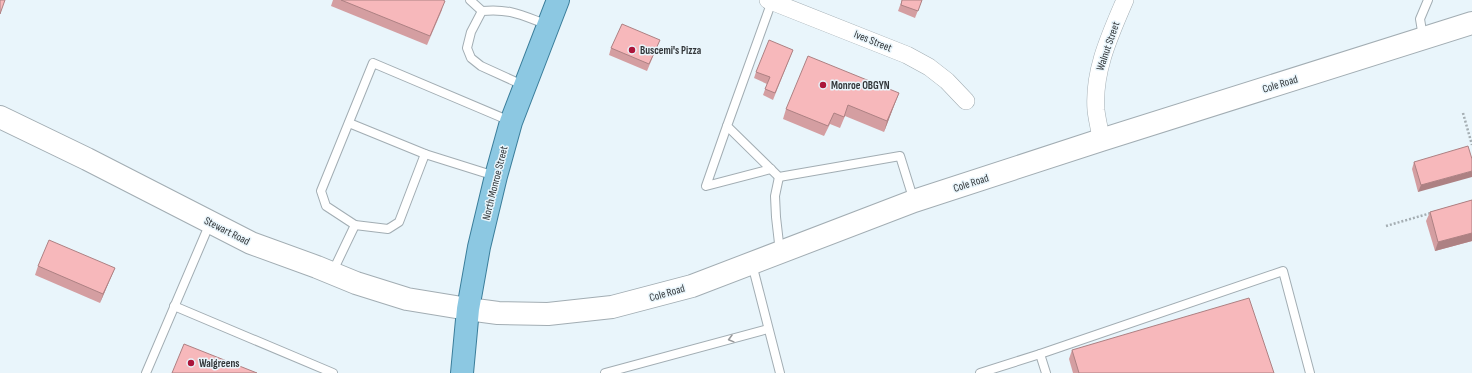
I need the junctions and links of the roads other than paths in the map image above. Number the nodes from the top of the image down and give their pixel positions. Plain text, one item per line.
1 (470, 0) edge
2 (558, 0) edge
3 (1125, 0) edge
4 (1428, 0) edge
5 (770, 1) edge
6 (482, 11) junction
7 (1472, 23) edge
8 (548, 26) junction
9 (1424, 39) junction
10 (525, 86) junction
11 (966, 101) dead end
12 (0, 117) edge
13 (511, 122) junction
14 (349, 123) junction
15 (727, 126) junction
16 (1101, 140) junction
17 (425, 154) junction
18 (771, 169) junction
19 (496, 176) junction
20 (779, 177) junction
21 (914, 201) junction
22 (210, 222) junction
23 (355, 225) junction
24 (780, 252) junction
25 (752, 263) junction
26 (332, 273) junction
27 (174, 306) junction
28 (468, 309) junction
29 (768, 329) junction
30 (1040, 354) junction
31 (146, 373) edge
32 (333, 373) edge
33 (462, 373) edge
34 (605, 373) edge
35 (780, 373) edge
36 (980, 373) edge
37 (1046, 373) edge
38 (1310, 373) edge

1 - 6 lane
2 - 8 main road, North Monroe Street
3 - 16 street, Walnut Street
4 - 9 lane
5 - 11 street, Ives Street
5 - 15 lane
6 - 8 lane
6 - 10 lane
7 - 9 street, Cole Road
8 - 10 main road, North Monroe Street
9 - 16 street, Cole Road
10 - 13 main road, North Monroe Street
12 - 22 street, Stewart Road
13 - 14 lane
13 - 19 main road, North Monroe Street
14 - 17 lane
14 - 23 lane
15 - 18 lane
15 - 18 lane
16 - 21 street, Cole Road
17 - 19 lane
17 - 23 lane
18 - 20 lane
19 - 28 main road, North Monroe Street
20 - 21 lane
20 - 24 lane
21 - 24 street, Cole Road
22 - 26 street, Stewart Road
22 - 27 lane
23 - 26 lane
24 - 25 street, Cole Road
25 - 28 street, Cole Road
25 - 29 lane
26 - 28 street, Stewart Road
27 - 31 lane
27 - 32 lane
28 - 33 main road, North Monroe Street
29 -> 34 lane
29 - 35 lane
30 - 36 lane
30 - 37 lane
30 - 38 lane

